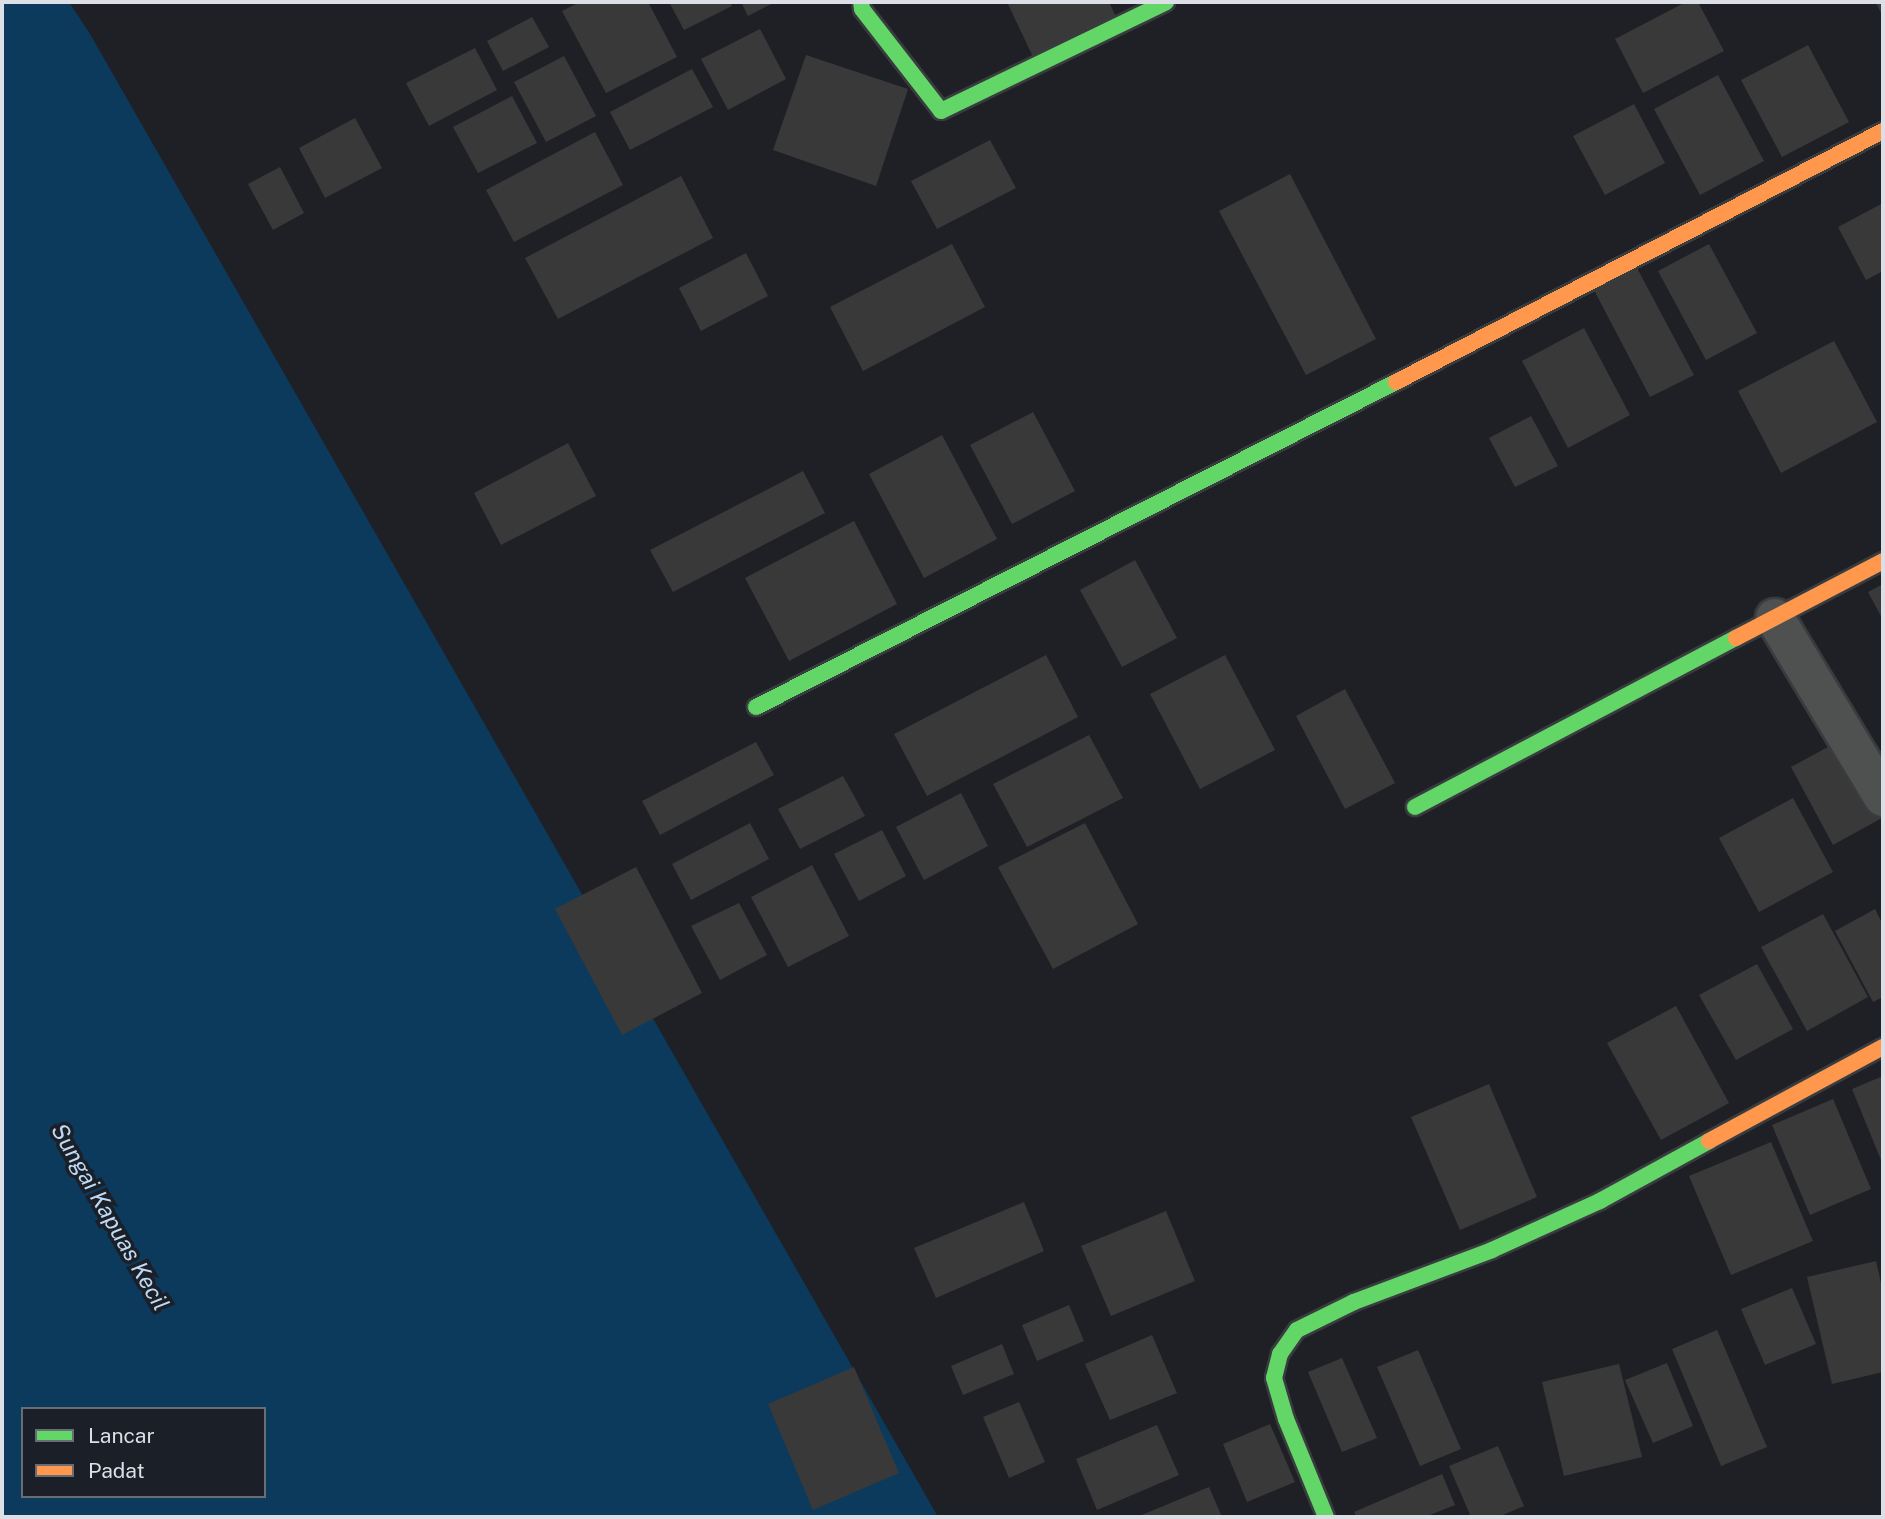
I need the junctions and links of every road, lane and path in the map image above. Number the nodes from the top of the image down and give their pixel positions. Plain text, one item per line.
1 (861, 2) edge
2 (1166, 2) edge
3 (1883, 131) edge
4 (1883, 561) edge
5 (1775, 618) junction
6 (755, 707) dead end
7 (1883, 797) edge
8 (1415, 807) dead end
9 (1883, 1047) edge
10 (1326, 1517) edge

1 - 2 street
3 - 6 street
4 - 5 street
5 - 7 street
5 - 8 street
9 - 10 street

